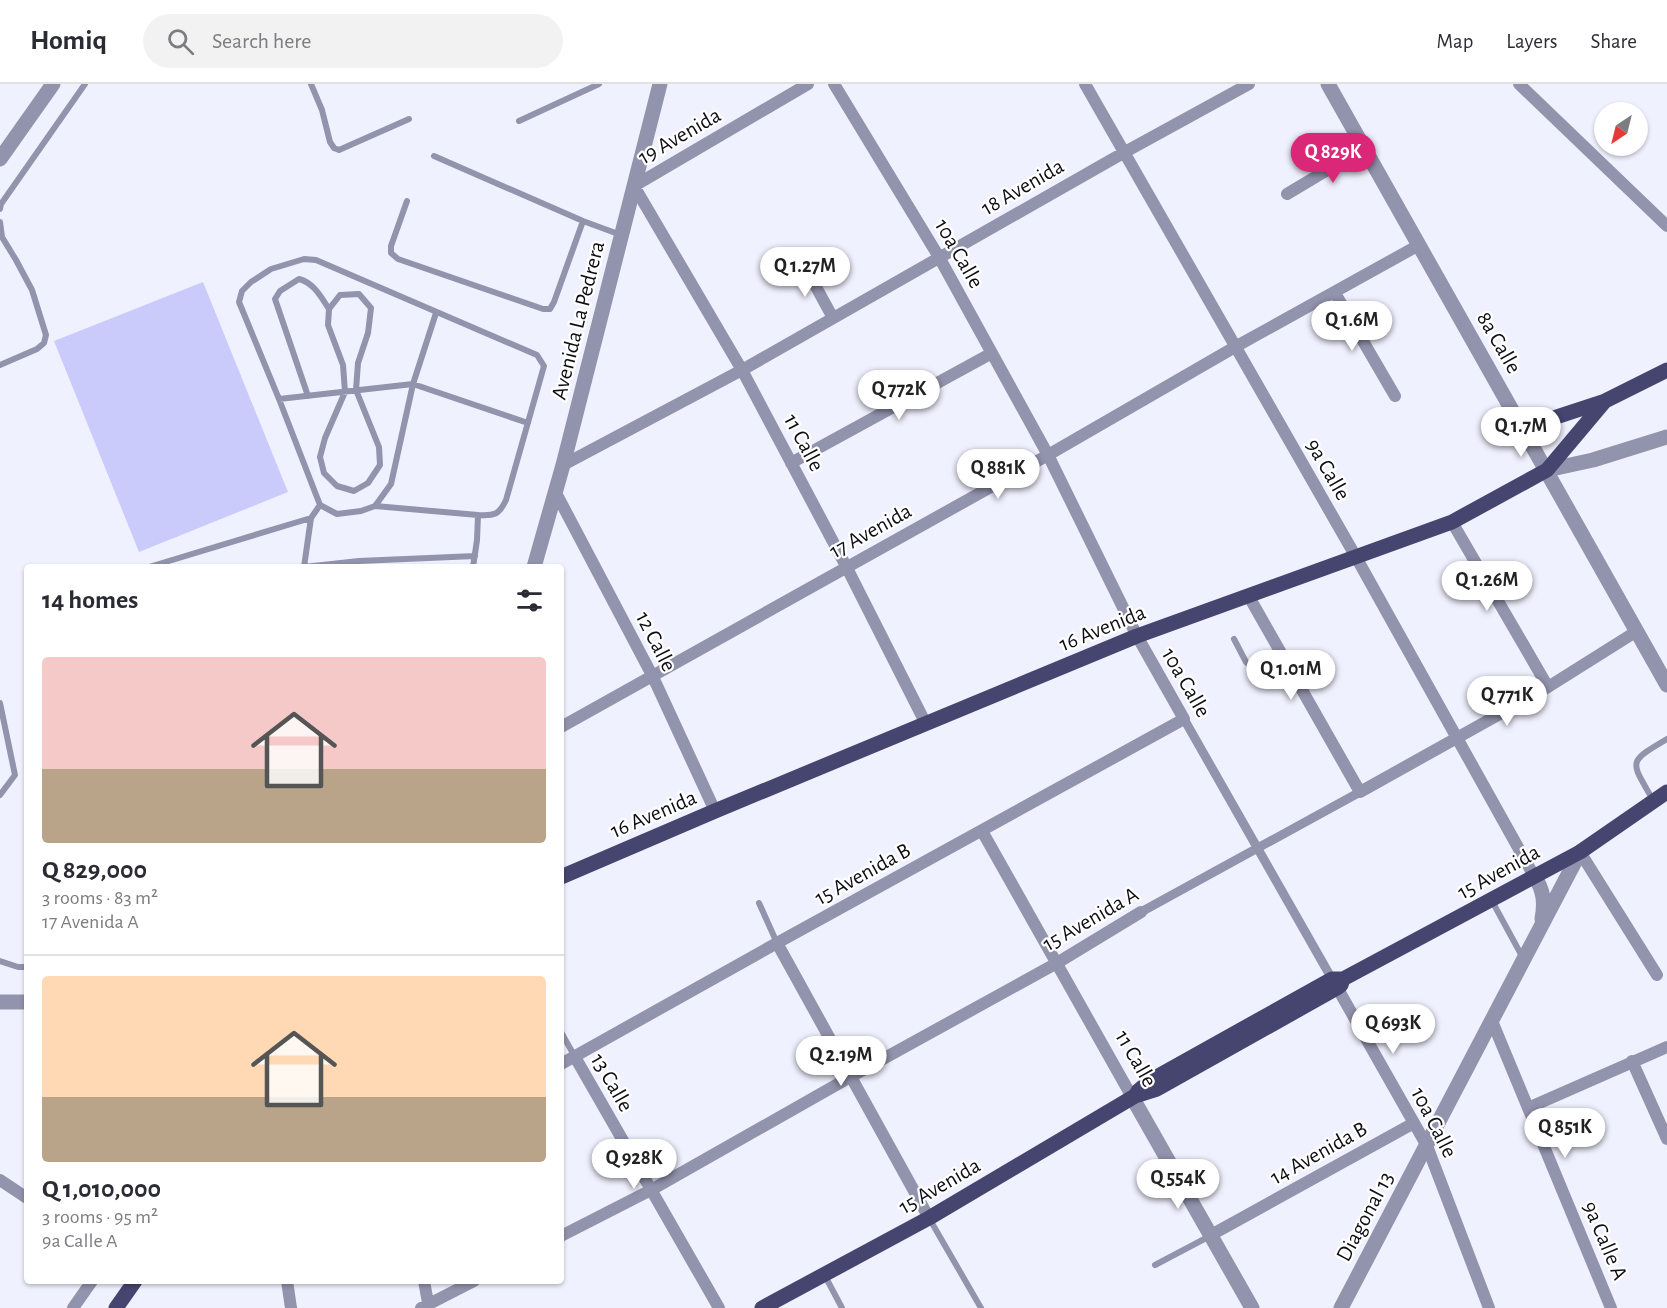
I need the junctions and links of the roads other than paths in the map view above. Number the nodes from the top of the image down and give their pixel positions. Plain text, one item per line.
1 (53, 84) edge
2 (85, 84) edge
3 (311, 84) edge
4 (599, 84) edge
5 (660, 84) edge
6 (808, 84) edge
7 (834, 84) edge
8 (1086, 84) edge
9 (1249, 84) edge
10 (1328, 84) edge
11 (1520, 84) edge
12 (409, 119) dead end
13 (519, 121) dead end
14 (1364, 148) junction
15 (1125, 152) junction
16 (434, 156) dead end
17 (0, 159) edge
18 (634, 186) junction
19 (1287, 194) dead end
20 (407, 201) dead end
21 (0, 209) edge
22 (583, 221) junction
23 (0, 222) edge
24 (1667, 226) edge
25 (622, 235) junction
26 (1419, 245) junction
27 (939, 257) junction
28 (803, 263) dead end
29 (1335, 293) junction
30 (329, 309) junction
31 (436, 313) junction
32 (832, 318) junction
33 (1235, 347) junction
34 (992, 353) junction
35 (0, 365) edge
36 (742, 370) junction
37 (1667, 370) edge
38 (413, 384) junction
39 (356, 390) junction
40 (345, 392) junction
41 (308, 396) junction
42 (1395, 396) dead end
43 (279, 399) junction
44 (1605, 402) junction
45 (528, 423) junction
46 (1523, 428) junction
47 (1667, 437) edge
48 (1048, 455) junction
49 (791, 463) junction
50 (563, 465) junction
51 (1547, 471) junction
52 (556, 493) junction
53 (320, 505) junction
54 (375, 506) junction
55 (477, 515) junction
56 (311, 518) junction
57 (1452, 522) junction
58 (476, 556) junction
59 (1356, 557) junction
60 (158, 564) edge
61 (304, 564) edge
62 (361, 564) edge
63 (474, 564) edge
64 (535, 564) edge
65 (847, 568) junction
66 (1248, 595) junction
67 (1637, 632) junction
68 (1137, 636) junction
69 (1234, 639) dead end
70 (1280, 650) junction
71 (653, 677) junction
72 (1667, 685) edge
73 (1548, 687) junction
74 (0, 703) edge
75 (1184, 719) junction
76 (926, 724) junction
77 (564, 725) edge
78 (1457, 739) junction
79 (1667, 739) edge
80 (1360, 792) junction
81 (1667, 792) edge
82 (0, 795) edge
83 (1654, 801) junction
84 (715, 811) junction
85 (982, 831) junction
86 (1258, 849) junction
87 (1581, 852) junction
88 (564, 876) edge
89 (1534, 876) junction
90 (1492, 900) junction
91 (759, 903) dead end
92 (1141, 912) joint
93 (1541, 928) junction
94 (777, 943) junction
95 (1524, 960) junction
96 (0, 961) edge
97 (1057, 963) junction
98 (24, 967) edge
99 (1657, 975) dead end
100 (1337, 982) junction
101 (0, 1002) edge
102 (24, 1002) edge
103 (1492, 1021) junction
104 (564, 1037) edge
105 (1667, 1047) edge
106 (575, 1057) junction
107 (1632, 1061) junction
108 (564, 1062) edge
109 (852, 1076) junction
110 (1134, 1096) junction
111 (1528, 1108) junction
112 (1414, 1124) junction
113 (1667, 1139) edge
114 (1427, 1146) junction
115 (0, 1180) edge
116 (651, 1190) junction
117 (24, 1196) edge
118 (928, 1218) junction
119 (564, 1234) edge
120 (1211, 1235) junction
121 (1155, 1265) dead end
122 (824, 1274) junction
123 (90, 1284) edge
124 (133, 1284) edge
125 (287, 1284) edge
126 (424, 1284) edge
127 (468, 1284) edge
128 (426, 1307) edge
129 (73, 1308) edge
130 (116, 1308) edge
131 (291, 1308) edge
132 (719, 1308) edge
133 (762, 1308) edge
134 (842, 1308) edge
135 (981, 1308) edge
136 (1252, 1308) edge
137 (1341, 1308) edge
138 (1489, 1308) edge
139 (1611, 1308) edge

1 - 17 street
2 - 21 lane
3 - 12 lane
4 - 13 lane
5 - 18 street, Avenida La Pedrera
6 - 18 street, 19 Avenida
7 - 27 street, 10a Calle
8 - 15 street, 9a Calle
9 - 15 street, 18 Avenida
10 - 14 street, 8a Calle
11 - 24 street
14 - 19 street
14 - 26 street, 8a Calle
15 - 27 street, 18 Avenida
15 - 33 street, 9a Calle
16 - 22 lane
18 - 25 street, Avenida La Pedrera
18 - 36 street, 11 Calle
20 - 22 lane
22 - 25 lane
23 - 35 lane
25 - 50 street, Avenida La Pedrera
26 - 29 street, 17 Avenida
26 - 46 street, 8a Calle
27 - 32 street, 18 Avenida
27 - 34 street, 10a Calle
28 - 32 street
29 - 33 street, 17 Avenida
29 - 42 street
30 - 39 lane
30 - 40 lane
30 - 41 lane
31 - 38 lane
31 - 43 lane
31 - 45 lane
32 - 36 street, 18 Avenida
33 - 48 street, 17 Avenida
33 - 59 street, 9a Calle
34 - 48 street, 10a Calle
34 - 49 street
36 - 49 street, 11 Calle
36 - 50 street, 18 Avenida
37 - 44 main road
38 - 39 lane
38 - 45 lane
38 - 54 lane
39 - 40 lane
39 - 40 lane
40 - 41 lane
41 - 43 lane
43 - 53 lane
44 - 46 main road
44 - 51 main road
45 - 55 lane
46 - 51 street, 8a Calle
47 - 51 street, 16 Avenida
48 - 65 street, 17 Avenida
48 - 68 street, 10a Calle
49 - 65 street, 11 Calle
50 - 52 street, Avenida La Pedrera
51 - 57 main road, 16 Avenida
51 - 67 street, 8a Calle
52 - 64 street, Avenida La Pedrera
52 - 71 street, 12 Calle
53 - 54 lane
53 - 56 lane
54 - 55 lane
55 - 58 lane
56 - 60 lane
56 - 61 lane
57 - 59 main road, 16 Avenida
57 - 73 street
58 - 62 lane
58 - 63 lane
59 - 66 main road, 16 Avenida
59 - 78 street, 9a Calle
65 - 71 street, 17 Avenida
65 - 76 street, 11 Calle
66 - 68 main road, 16 Avenida
66 - 70 street
67 - 72 street, 8a Calle
67 - 73 street, 15 Avenida A
68 - 75 street, 10a Calle
68 - 76 main road, 16 Avenida
69 - 70 lane
70 - 80 street
71 - 77 street, 17 Avenida
71 - 84 street, 12 Calle
73 - 78 street, 15 Avenida A
74 - 82 lane
75 - 85 street, 15 Avenida B
75 - 86 street, 10a Calle
76 - 84 main road, 16 Avenida
78 - 80 street, 15 Avenida A
78 - 89 street, 9a Calle
79 - 83 lane
80 - 86 street, 15 Avenida A
81 - 83 main road, 15 Avenida
83 - 87 main road, 15 Avenida
84 - 88 main road, 16 Avenida
85 - 94 street, 15 Avenida B
85 - 97 street, 11 Calle
86 - 92 street, 15 Avenida A
86 - 100 street, 10a Calle
87 - 89 main road, 15 Avenida
87 - 93 street, Diagonal 13
87 - 99 street
89 - 90 main road, 15 Avenida
89 - 93 street
90 - 95 lane
90 - 100 main road, 15 Avenida
91 - 94 lane
92 - 97 street, 15 Avenida A
93 - 95 street, Diagonal 13
94 - 106 street, 15 Avenida B
94 - 109 street
95 - 103 street, Diagonal 13
96 - 98 lane
97 - 109 street, 15 Avenida A
97 - 110 street, 11 Calle
100 - 110 main road, 15 Avenida
100 - 112 street, 10a Calle
101 - 102 street
103 - 111 street, 9a Calle A
103 - 114 street, Diagonal 13
104 - 106 lane, 13 Calle
105 - 107 street
106 - 108 street, 15 Avenida B
106 - 116 street, 13 Calle
107 - 111 street
107 - 113 street
109 - 116 street, 15 Avenida A
109 - 118 street
110 - 118 main road, 15 Avenida
110 - 120 street, 11 Calle
111 - 139 street, 9a Calle A
112 - 114 street, 10a Calle
112 - 120 street, 14 Avenida B
114 - 137 street, Diagonal 13
114 - 138 street, 10a Calle
115 - 117 street
116 - 119 street, 15 Avenida A
116 - 132 street, 13 Calle
118 - 122 main road, 15 Avenida
118 - 135 lane
120 - 121 lane
120 - 136 street, 11 Calle
122 - 133 main road, 15 Avenida
122 - 134 lane
123 - 129 street
124 - 130 main road
125 - 131 street
126 - 128 street
127 - 128 street

